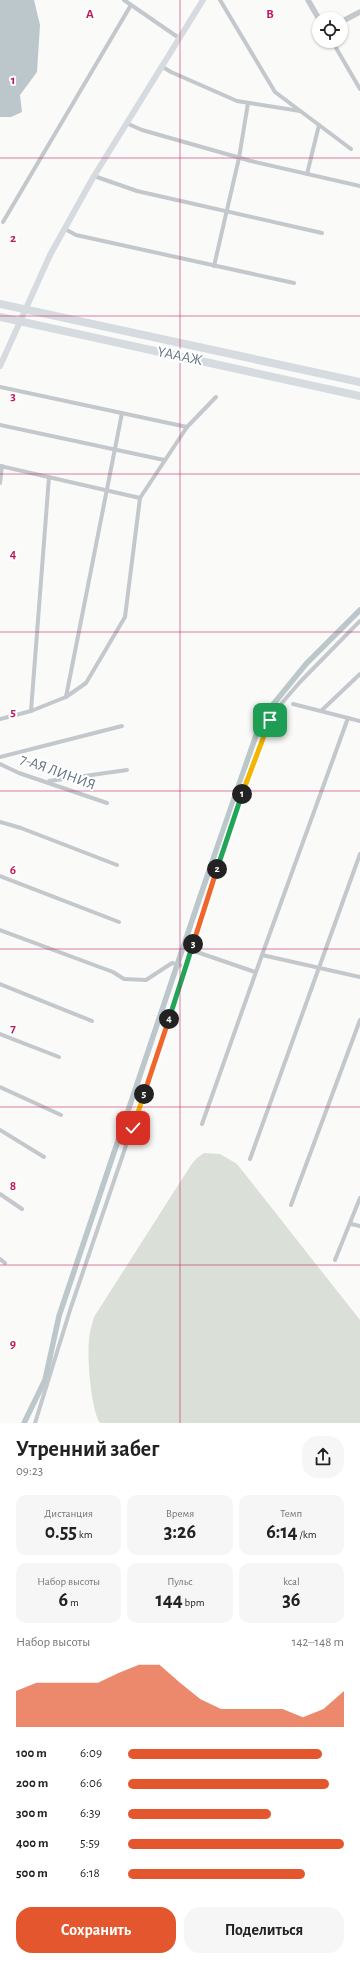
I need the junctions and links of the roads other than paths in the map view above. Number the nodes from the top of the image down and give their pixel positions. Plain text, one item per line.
1 (124, 0) edge
2 (220, 0) edge
3 (308, 0) edge
4 (202, 1) edge
5 (131, 5) junction
6 (315, 12) edge
7 (360, 12) edge
8 (348, 18) edge
9 (179, 38) junction
10 (336, 48) edge
11 (161, 66) junction
12 (360, 89) edge
13 (248, 103) junction
14 (301, 111) junction
15 (126, 123) junction
16 (319, 125) junction
17 (352, 149) dead end
18 (239, 158) junction
19 (307, 174) junction
20 (94, 176) junction
21 (360, 186) edge
22 (226, 212) junction
23 (3, 222) dead end
24 (65, 229) junction
25 (322, 233) dead end
26 (214, 266) junction
27 (294, 283) dead end
28 (0, 304) edge
29 (0, 317) edge
30 (0, 366) edge
31 (360, 382) edge
32 (0, 387) edge
33 (360, 396) edge
34 (216, 397) dead end
35 (122, 413) junction
36 (0, 426) edge
37 (187, 427) junction
38 (114, 450) junction
39 (164, 460) junction
40 (1, 466) edge
41 (49, 477) junction
42 (0, 483) edge
43 (108, 490) junction
44 (140, 498) junction
45 (360, 620) edge
46 (360, 674) edge
47 (66, 697) junction
48 (293, 704) dead end
49 (31, 711) junction
50 (321, 711) junction
51 (348, 718) junction
52 (0, 719) edge
53 (360, 721) edge
54 (122, 726) dead end
55 (0, 758) edge
56 (0, 764) edge
57 (127, 770) dead end
58 (47, 782) junction
59 (107, 803) dead end
60 (0, 822) edge
61 (360, 854) edge
62 (117, 865) dead end
63 (0, 876) edge
64 (119, 922) dead end
65 (0, 930) edge
66 (191, 950) junction
67 (262, 955) junction
68 (186, 967) junction
69 (319, 968) junction
70 (255, 972) junction
71 (360, 977) edge
72 (0, 984) edge
73 (360, 1020) edge
74 (92, 1021) dead end
75 (0, 1034) edge
76 (59, 1057) dead end
77 (0, 1087) edge
78 (62, 1115) dead end
79 (202, 1124) dead end
80 (0, 1130) edge
81 (44, 1157) dead end
82 (250, 1159) dead end
83 (0, 1194) edge
84 (360, 1198) edge
85 (291, 1206) dead end
86 (22, 1209) dead end
87 (351, 1224) junction
88 (360, 1226) edge
89 (0, 1259) edge
90 (335, 1260) dead end
91 (5, 1263) dead end
92 (35, 1423) edge

1 - 5 street
2 - 14 street
3 - 6 street
4 - 9 main road
5 - 9 street
5 - 23 street
7 - 8 street
9 - 11 main road
10 - 12 street
11 - 13 street
11 - 15 main road
13 - 14 street
13 - 18 street
14 - 16 street
15 - 18 street
15 - 20 main road
16 - 17 street
16 - 19 street
18 - 19 street
18 - 22 street
19 - 21 street
20 - 22 street
20 - 24 main road
22 - 25 street
22 - 26 street
24 - 26 street
24 - 30 main road
26 - 27 street
28 - 31 highway, ҮАААЖ
29 - 33 highway, ҮАААЖ
32 - 35 street
34 - 37 street
35 - 37 street
35 - 38 street
36 - 38 street
37 - 39 street
38 - 39 street
38 - 43 street
39 - 44 street
40 - 41 street
40 - 42 street
41 - 43 street
41 - 49 street
43 - 44 street
43 - 47 street
44 - 47 street
45 - 66 street
46 - 50 street
47 - 49 street
48 - 50 street
49 - 52 street
50 - 51 street
51 - 53 street
51 - 67 street
54 - 55 street
56 - 58 street, 7-АЯ ЛИНИЯ
57 - 58 street
58 - 59 street, 7-АЯ ЛИНИЯ
60 - 62 street
61 - 69 street
63 - 64 street
65 - 68 street
66 - 68 street
66 - 70 street
67 - 69 street
67 - 70 street
68 - 92 street
69 - 71 street
69 - 82 street
70 - 79 street
72 - 74 street
73 - 85 street
75 - 76 street
77 - 78 street
80 - 81 street
83 - 86 street
84 - 87 street
87 - 88 street
87 - 90 street
89 - 91 street

